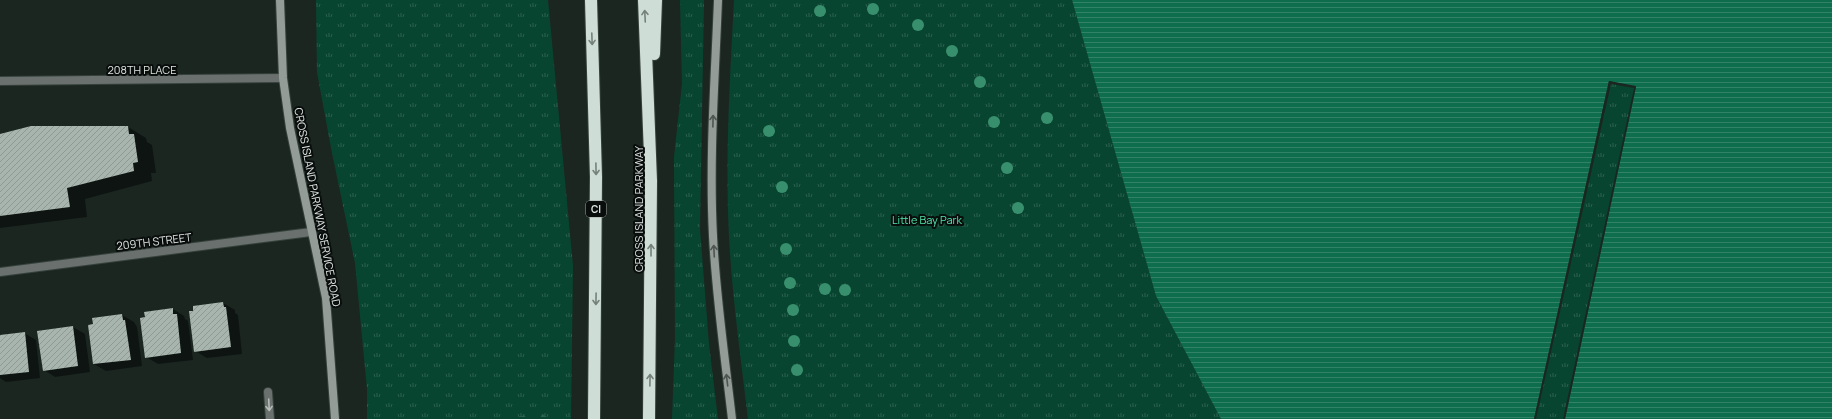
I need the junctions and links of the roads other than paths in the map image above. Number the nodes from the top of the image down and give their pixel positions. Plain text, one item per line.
1 (280, 0) edge
2 (591, 0) edge
3 (644, 0) edge
4 (656, 0) edge
5 (718, 0) edge
6 (284, 78) junction
7 (0, 81) edge
8 (652, 181) junction
9 (311, 232) junction
10 (0, 272) edge
11 (268, 392) dead end
12 (270, 419) edge
13 (335, 419) edge
14 (594, 419) edge
15 (649, 419) edge
16 (732, 419) edge

1 - 6 street, CROSS ISLAND PARKWAY SERVICE ROAD
2 -> 14 highway, CI
8 -> 3 highway, CROSS ISLAND PARKWAY
4 - 8 highway
16 -> 5 street
6 - 7 street, 208TH PLACE
6 - 9 street, CROSS ISLAND PARKWAY SERVICE ROAD
15 -> 8 highway, CROSS ISLAND PARKWAY
9 - 10 street, 209TH STREET
9 - 13 street, CROSS ISLAND PARKWAY SERVICE ROAD
11 -> 12 street

